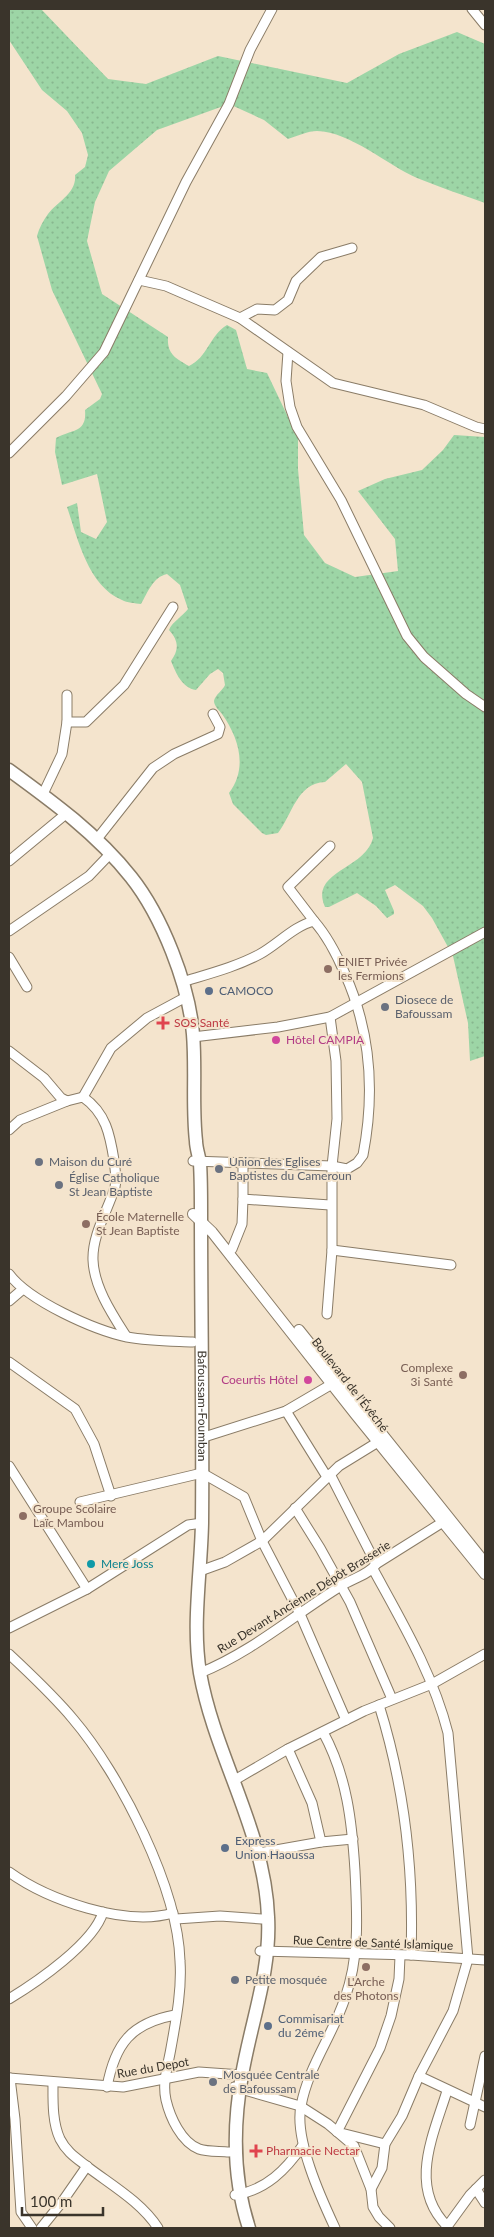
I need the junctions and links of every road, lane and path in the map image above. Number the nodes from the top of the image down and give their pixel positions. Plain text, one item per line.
1 (272, 9) edge
2 (472, 9) edge
3 (485, 25) edge
4 (352, 248) dead end
5 (139, 280) junction
6 (240, 318) junction
7 (288, 352) junction
8 (485, 429) edge
9 (9, 453) edge
10 (173, 607) dead end
11 (67, 695) dead end
12 (485, 707) edge
13 (213, 714) dead end
14 (67, 722) junction
15 (9, 770) edge
16 (43, 794) junction
17 (67, 813) junction
18 (97, 839) junction
19 (330, 846) dead end
20 (111, 853) junction
21 (9, 860) edge
22 (314, 921) junction
23 (9, 931) edge
24 (485, 932) edge
25 (9, 957) edge
26 (182, 982) junction
27 (27, 987) dead end
28 (186, 997) junction
29 (357, 1002) junction
30 (330, 1017) junction
31 (194, 1037) junction
32 (9, 1051) edge
33 (83, 1098) junction
34 (66, 1101) junction
35 (9, 1130) edge
36 (196, 1161) junction
37 (242, 1164) junction
38 (332, 1166) junction
39 (243, 1199) junction
40 (330, 1205) junction
41 (197, 1213) junction
42 (232, 1249) junction
43 (332, 1250) junction
44 (450, 1265) dead end
45 (9, 1274) edge
46 (23, 1289) junction
47 (9, 1301) edge
48 (327, 1314) dead end
49 (283, 1315) junction
50 (126, 1336) junction
51 (197, 1341) junction
52 (9, 1362) edge
53 (332, 1384) junction
54 (286, 1411) junction
55 (359, 1412) junction
56 (201, 1438) junction
57 (378, 1442) junction
58 (9, 1466) edge
59 (198, 1473) junction
60 (328, 1476) junction
61 (111, 1496) junction
62 (80, 1502) dead end
63 (295, 1508) junction
64 (443, 1522) junction
65 (198, 1523) junction
66 (262, 1541) junction
67 (485, 1563) edge
68 (374, 1567) junction
69 (196, 1571) junction
70 (485, 1574) edge
71 (341, 1586) junction
72 (87, 1589) junction
73 (300, 1614) junction
74 (9, 1628) edge
75 (485, 1654) edge
76 (10, 1659) edge
77 (197, 1671) junction
78 (432, 1684) junction
79 (392, 1699) junction
80 (379, 1704) junction
81 (346, 1720) junction
82 (323, 1732) junction
83 (288, 1748) junction
84 (230, 1782) junction
85 (353, 1839) junction
86 (321, 1842) junction
87 (259, 1853) junction
88 (9, 1872) edge
89 (103, 1912) junction
90 (174, 1916) junction
91 (262, 1919) junction
92 (264, 1952) junction
93 (355, 1953) junction
94 (411, 1955) junction
95 (400, 1956) junction
96 (468, 1959) junction
97 (485, 1960) edge
98 (10, 1996) edge
99 (175, 2015) junction
100 (485, 2056) edge
101 (239, 2074) junction
102 (419, 2076) junction
103 (10, 2078) edge
104 (164, 2079) junction
105 (53, 2082) junction
106 (107, 2087) junction
107 (237, 2088) junction
108 (447, 2091) junction
109 (474, 2102) junction
110 (300, 2106) junction
111 (485, 2107) edge
112 (470, 2125) dead end
113 (337, 2132) junction
114 (385, 2144) junction
115 (303, 2145) junction
116 (229, 2152) junction
117 (87, 2166) junction
118 (485, 2180) edge
119 (476, 2188) junction
120 (371, 2189) junction
121 (238, 2194) junction
122 (485, 2203) edge
123 (446, 2227) edge
124 (32, 2228) edge
125 (41, 2228) edge
126 (158, 2228) edge
127 (242, 2228) edge
128 (249, 2228) edge
129 (335, 2228) edge
130 (390, 2228) edge

1 - 5 street
2 - 3 street
4 - 6 street
5 - 6 street
5 - 9 street
6 - 7 street
7 - 8 street
7 - 12 street
10 - 14 street
11 - 14 street
13 - 18 street
14 - 16 street
15 - 16 highway
16 - 17 highway
17 - 18 highway
17 - 21 street
18 - 20 highway
19 - 22 street
20 - 23 street
20 - 26 highway
22 - 26 street
22 - 29 street
24 - 29 street
25 - 27 street
26 - 28 highway
28 - 31 highway
28 - 33 street
29 - 30 street
29 - 38 street
30 - 31 street
30 - 38 street
31 - 36 highway
32 - 34 street
33 - 34 street
33 - 50 street
34 - 35 street
36 - 37 street
36 - 41 highway
37 - 38 street
37 - 39 street
38 - 40 street
39 - 40 street
39 - 42 street
40 - 43 street
41 - 42 main road, Boulevard de l'Évêché
41 - 49 main road, Boulevard de l'Évêché
41 - 51 highway
42 - 49 main road, Boulevard de l'Évêché
43 - 44 street
43 - 48 street
45 - 46 street
46 - 47 street
46 - 50 street
49 - 53 main road, Boulevard de l'Évêché
49 - 55 main road, Boulevard de l'Évêché
50 - 51 street
51 - 56 highway, Bafoussam-Foumban
51 - 59 highway, Bafoussam-Foumban
52 - 61 street
53 - 54 street
53 - 55 main road, Boulevard de l'Évêché
54 - 56 street
54 - 60 street
55 - 57 main road, Boulevard de l'Évêché
55 - 67 main road, Boulevard de l'Évêché
56 - 59 highway, Bafoussam-Foumban
57 - 60 street
57 - 64 main road, Boulevard de l'Évêché
58 - 72 street
59 - 61 street
59 - 65 highway
59 - 66 street
60 - 63 street
60 - 68 street
61 - 62 street
63 - 66 street
63 - 71 street
64 - 68 street, Rue Devant Ancienne Dépôt Brasserie
64 - 70 main road, Boulevard de l'Évêché
65 - 69 highway
65 - 72 street
66 - 69 street
66 - 73 street
68 - 71 street, Rue Devant Ancienne Dépôt Brasserie
68 - 78 street
69 - 77 highway
71 - 73 street, Rue Devant Ancienne Dépôt Brasserie
71 - 79 street
72 - 74 street
73 - 77 street, Rue Devant Ancienne Dépôt Brasserie
73 - 81 street
75 - 78 street
76 - 90 street
77 - 84 highway
78 - 79 street
78 - 96 street
79 - 80 street
80 - 81 street
80 - 94 street
81 - 82 street
82 - 83 street
82 - 85 street
83 - 84 street
83 - 86 street
84 - 87 highway
84 - 91 highway
85 - 86 street
85 - 93 street
86 - 87 street
87 - 92 highway
88 - 89 street
89 - 90 street
89 - 98 street
90 - 91 street
90 - 99 street
91 - 92 highway
92 - 93 street, Rue Centre de Santé Islamique
92 - 101 highway
93 - 95 street, Rue Centre de Santé Islamique
93 - 110 street
94 - 95 street, Rue Centre de Santé Islamique
94 - 96 street, Rue Centre de Santé Islamique
95 - 113 street
96 - 97 street, Rue Centre de Santé Islamique
96 - 102 street
99 - 104 street
99 - 106 street
100 - 109 street
101 - 104 street, Rue du Depot
101 - 107 highway
102 - 108 street
102 - 114 street
103 - 105 street, Rue du Depot
103 - 124 street
104 - 106 street, Rue du Depot
104 - 116 street
105 - 106 street, Rue du Depot
105 - 117 street
107 - 110 street
107 - 116 highway
107 - 121 highway
108 - 109 street
108 - 123 street
109 - 111 street
109 - 112 street
110 - 113 street
110 - 115 street
113 - 114 street
113 - 120 street
114 - 120 street
115 - 121 street
115 - 129 street
116 - 121 highway
117 - 125 street
117 - 126 street
118 - 119 street
119 - 122 street
119 - 123 street
120 - 130 street
121 - 127 highway
121 - 128 highway

